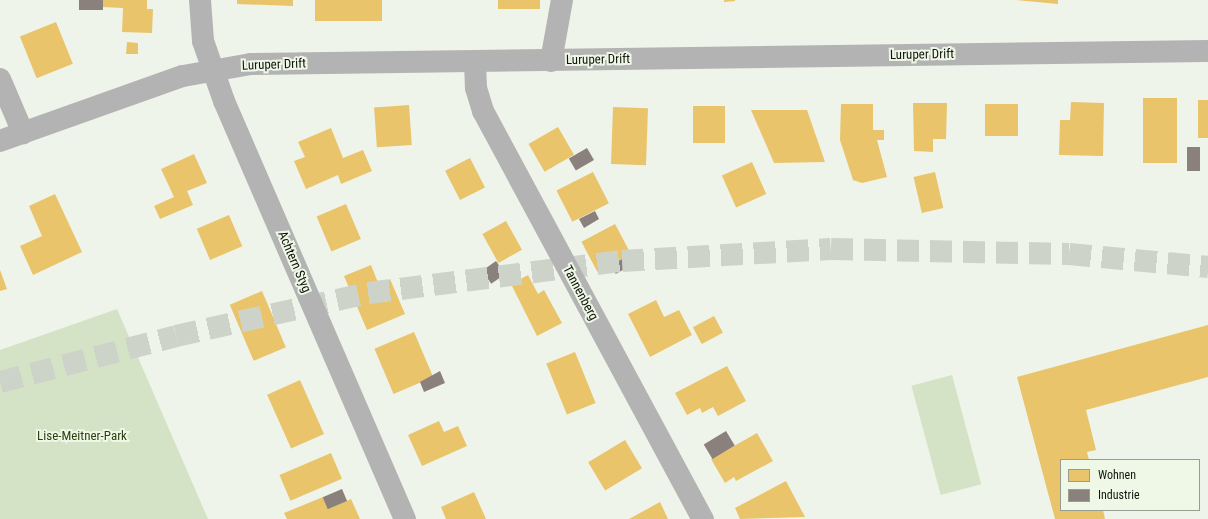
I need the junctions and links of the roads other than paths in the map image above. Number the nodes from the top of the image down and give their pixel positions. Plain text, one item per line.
1 (200, 0) edge
2 (562, 0) edge
3 (1208, 51) edge
4 (475, 61) junction
5 (551, 61) junction
6 (212, 68) junction
7 (0, 79) edge
8 (23, 133) junction
9 (0, 141) edge
10 (405, 519) edge
11 (703, 519) edge

1 - 6 street, Achtern Styg
2 - 5 street
3 - 5 street, Luruper Drift
4 - 5 street, Luruper Drift
4 - 6 street, Luruper Drift
4 - 11 street, Tannenberg
6 - 8 street, Luruper Drift
6 - 10 street, Achtern Styg
7 - 8 street
8 - 9 street, Luruper Drift

